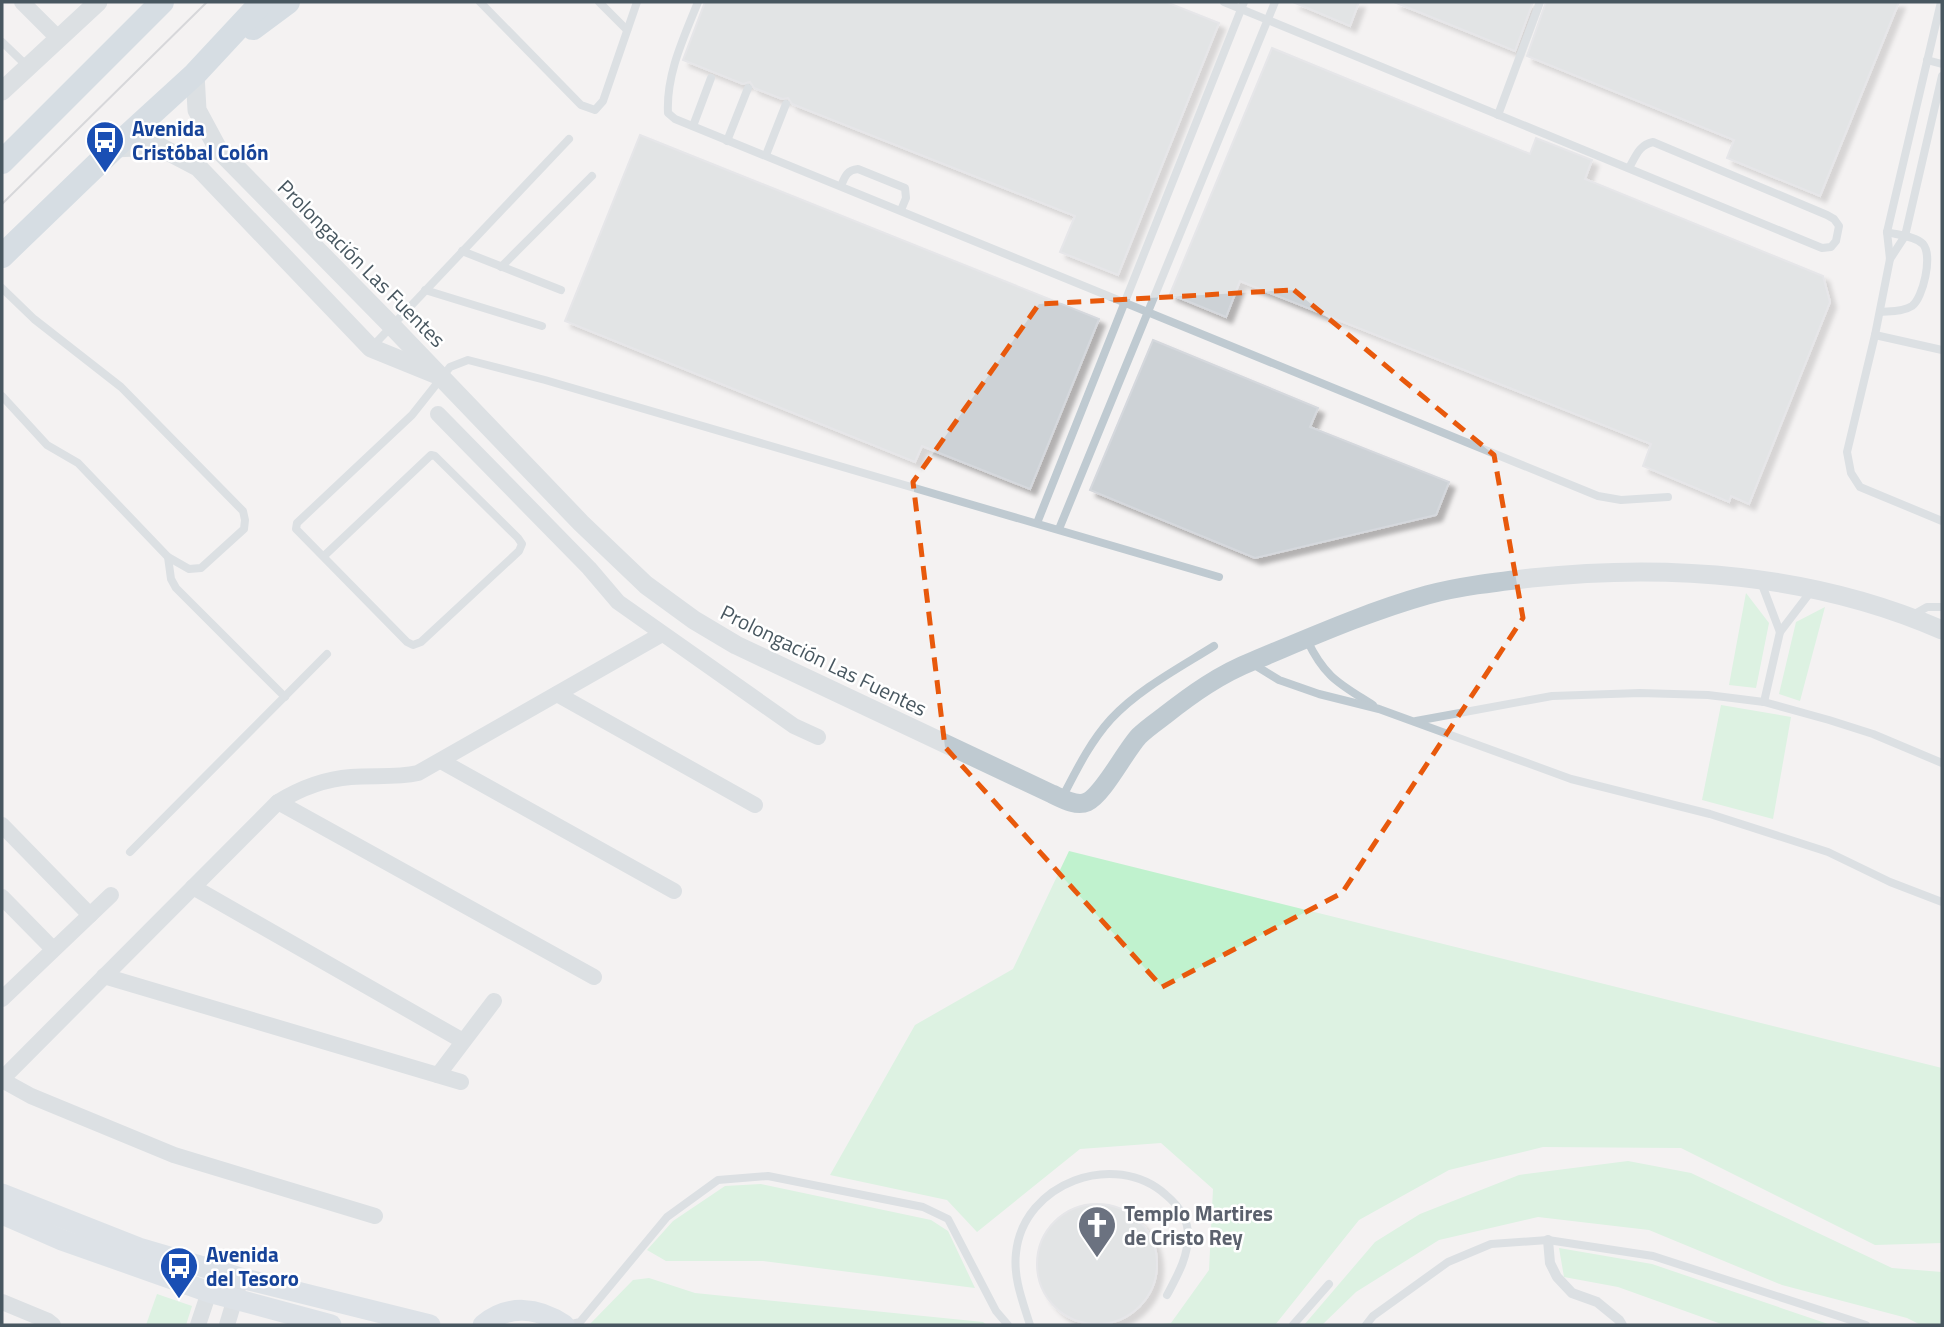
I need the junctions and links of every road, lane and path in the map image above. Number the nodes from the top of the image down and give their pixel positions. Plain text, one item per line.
1 (22, 2) edge
2 (98, 2) edge
3 (162, 2) edge
4 (262, 2) edge
5 (288, 2) edge
6 (480, 2) edge
7 (599, 2) edge
8 (637, 2) edge
9 (698, 2) edge
10 (1224, 2) edge
11 (1275, 2) edge
12 (1540, 2) edge
13 (1941, 2) edge
14 (1242, 5) edge
15 (1268, 19) junction
16 (627, 30) junction
17 (58, 38) junction
18 (2, 42) edge
19 (1927, 60) junction
20 (1942, 64) edge
21 (27, 66) junction
22 (201, 68) junction
23 (1942, 76) edge
24 (711, 78) dead end
25 (748, 88) dead end
26 (2, 91) edge
27 (786, 104) dead end
28 (1498, 115) junction
29 (693, 126) junction
30 (569, 139) dead end
31 (727, 141) junction
32 (114, 148) junction
33 (765, 155) junction
34 (2, 162) edge
35 (1629, 168) junction
36 (592, 176) dead end
37 (841, 186) junction
38 (901, 210) junction
39 (1887, 232) junction
40 (1905, 236) junction
41 (462, 251) junction
42 (2, 256) edge
43 (1890, 259) junction
44 (502, 267) junction
45 (2, 288) edge
46 (425, 290) junction
47 (561, 290) dead end
48 (1125, 301) junction
49 (1149, 311) junction
50 (1880, 312) junction
51 (391, 325) junction
52 (542, 326) dead end
53 (1875, 335) junction
54 (371, 348) junction
55 (1942, 350) edge
56 (442, 377) junction
57 (2, 396) edge
58 (438, 414) dead end
59 (1668, 497) dead end
60 (1942, 521) edge
61 (1037, 523) junction
62 (1059, 529) junction
63 (324, 556) junction
64 (168, 557) junction
65 (1219, 577) dead end
66 (1759, 579) junction
67 (1814, 588) junction
68 (1942, 607) edge
69 (1911, 616) junction
70 (1942, 629) edge
71 (1780, 632) junction
72 (662, 634) junction
73 (1306, 640) junction
74 (1214, 646) dead end
75 (327, 654) dead end
76 (1250, 662) junction
77 (557, 694) junction
78 (285, 696) junction
79 (1764, 702) junction
80 (1379, 709) junction
81 (1416, 721) junction
82 (818, 737) dead end
83 (441, 761) junction
84 (1942, 763) edge
85 (1062, 798) junction
86 (278, 802) junction
87 (755, 805) dead end
88 (2, 825) edge
89 (130, 852) dead end
90 (193, 887) junction
91 (674, 891) dead end
92 (111, 895) dead end
93 (2, 897) edge
94 (1942, 902) edge
95 (90, 915) junction
96 (54, 950) junction
97 (2, 975) edge
98 (104, 976) junction
99 (594, 977) dead end
100 (14, 987) junction
101 (2, 999) edge
102 (494, 1001) dead end
103 (463, 1041) junction
104 (438, 1075) junction
105 (2, 1079) edge
106 (461, 1082) dead end
107 (2, 1194) edge
108 (2, 1214) edge
109 (375, 1216) dead end
110 (1548, 1240) junction
111 (216, 1271) junction
112 (1329, 1284) dead end
113 (238, 1289) junction
114 (209, 1292) junction
115 (1167, 1295) dead end
116 (2, 1302) edge
117 (53, 1325) edge
118 (198, 1325) edge
119 (227, 1325) edge
120 (331, 1325) edge
121 (430, 1325) edge
122 (483, 1325) edge
123 (566, 1325) edge
124 (1008, 1325) edge
125 (1031, 1325) edge
126 (1293, 1325) edge
127 (1366, 1325) edge
128 (1622, 1325) edge
129 (1866, 1325) edge

1 - 17 street
2 - 17 street
3 - 34 main road
4 - 22 main road
5 - 22 main road
6 - 16 lane
7 - 16 lane
8 - 16 lane
9 - 29 lane
10 - 14 lane
11 - 15 lane
12 - 28 lane
13 - 19 lane
14 - 15 lane
14 - 48 lane
15 - 28 lane
15 - 49 lane
17 - 21 street
18 - 21 lane
19 - 20 lane
19 - 39 lane
21 - 26 street
22 - 32 main road
22 - 51 street, Prolongación Las Fuentes
23 - 40 lane
24 - 29 lane
25 - 31 lane
27 - 33 lane
28 - 35 lane
29 - 31 lane
30 - 41 lane
31 - 33 lane
32 - 42 main road
32 - 54 street, Prolongación Las Fuentes
33 - 37 lane
35 - 35 lane
36 - 44 lane
37 - 38 lane
37 - 38 lane
38 - 48 lane
39 - 40 lane
39 - 43 lane
40 - 43 lane
40 - 50 lane
41 - 44 lane
41 - 46 lane
43 - 50 lane
44 - 47 lane
45 - 64 lane
46 - 51 lane
46 - 52 lane
48 - 49 lane
48 - 61 lane
49 - 59 lane
49 - 62 lane
50 - 53 lane
51 - 54 lane
51 - 56 street, Prolongación Las Fuentes
53 - 55 lane
53 - 60 lane
54 - 56 street, Prolongación Las Fuentes
56 - 61 lane
56 - 63 lane
56 - 85 street, Prolongación Las Fuentes
57 - 64 lane
58 - 72 street
61 - 62 lane
62 - 65 lane
63 - 63 lane
64 - 78 lane
66 - 67 street, Prolongación Las Fuentes
66 - 71 lane
66 - 73 street, Prolongación Las Fuentes
67 - 69 street, Prolongación Las Fuentes
67 - 71 lane
68 - 69 lane
69 - 70 street, Prolongación Las Fuentes
71 - 79 lane
72 - 77 street
72 - 82 street
73 - 76 street, Prolongación Las Fuentes
73 - 80 lane
74 - 85 lane
75 - 78 lane
76 - 80 lane
76 - 85 street, Prolongación Las Fuentes
77 - 83 street
77 - 87 street
78 - 89 lane
79 - 81 lane
79 - 84 lane
80 - 81 lane
81 - 94 lane
83 - 86 street
83 - 91 street
86 - 90 street
86 - 99 street
88 - 95 street
90 - 98 street
90 - 103 street
92 - 95 street
93 - 96 street
95 - 96 street
96 - 100 street
97 - 100 street
98 - 104 street
98 - 105 street
100 - 101 street
102 - 103 street
103 - 104 street
104 - 106 street
105 - 109 street
107 - 111 main road
108 - 114 main road
110 - 127 lane
110 - 128 street
110 - 129 lane
111 - 113 main road
111 - 114 street
112 - 126 lane
113 - 114 main road
113 - 119 street
113 - 120 main road
113 - 121 main road
114 - 118 street
115 - 125 lane
116 - 117 street
122 - 123 main road
123 - 124 lane

